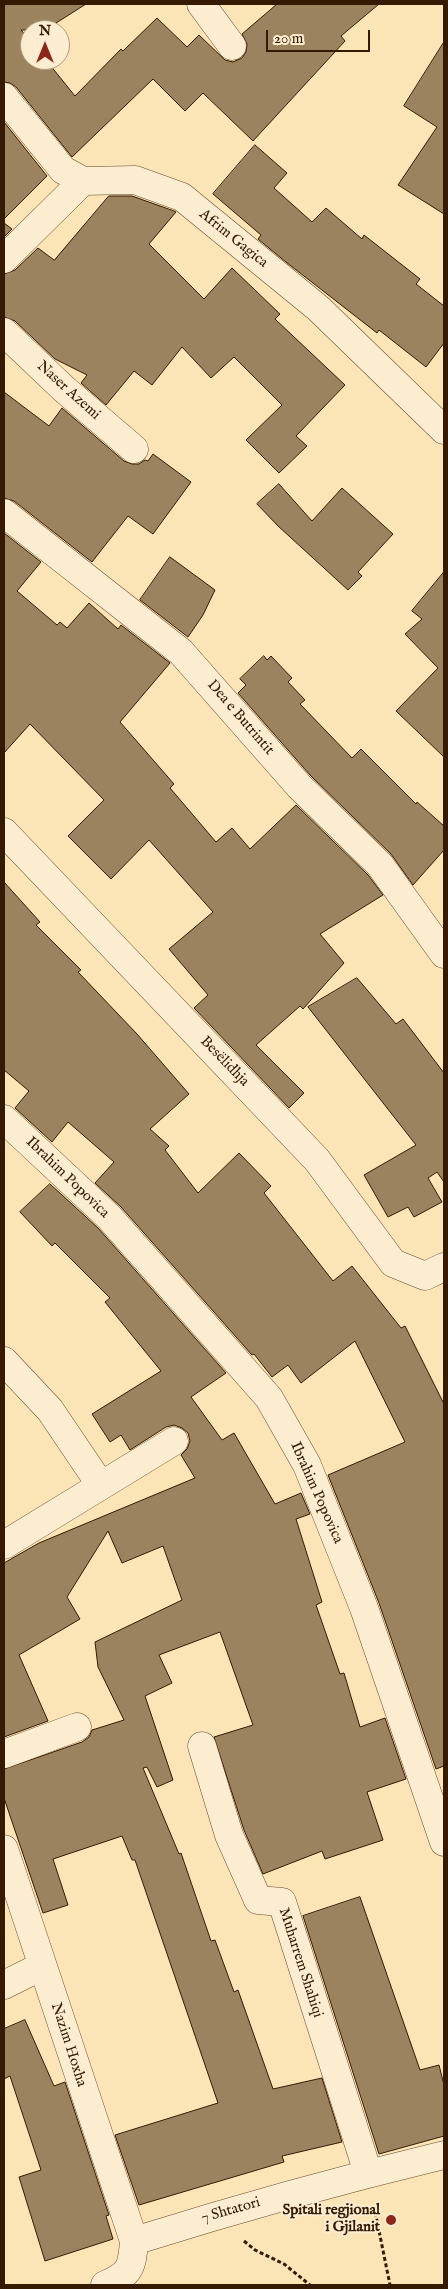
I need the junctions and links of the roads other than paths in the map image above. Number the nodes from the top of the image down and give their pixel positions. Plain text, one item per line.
1 (201, 4) edge
2 (232, 46) dead end
3 (4, 97) edge
4 (83, 181) junction
5 (4, 259) edge
6 (4, 332) edge
7 (444, 430) edge
8 (134, 449) dead end
9 (4, 513) edge
10 (4, 832) edge
11 (444, 954) edge
12 (4, 1119) edge
13 (444, 1267) edge
14 (4, 1361) edge
15 (174, 1441) dead end
16 (100, 1484) junction
17 (4, 1545) edge
18 (76, 1727) dead end
19 (202, 1746) dead end
20 (4, 1754) edge
21 (444, 1842) edge
22 (4, 1848) edge
23 (42, 1966) junction
24 (4, 1985) edge
25 (444, 2155) edge
26 (368, 2173) junction
27 (134, 2241) junction
28 (105, 2285) edge

1 - 2 street
3 - 4 street, Afrim Gagica
4 - 5 street
4 - 7 street, Afrim Gagica
6 - 8 street, Naser Azemi
9 - 11 street, Dea e Butrintit
10 - 13 street, Besëlidhja
12 - 21 street, Ibrahim Popovica
14 - 16 street
15 - 16 street
16 - 17 street
18 - 20 street
19 - 26 street, Muharrem Shahiqi
22 - 23 street, Nazim Hoxha
23 - 24 street
23 - 27 street, Nazim Hoxha
25 - 26 street, 7 Shtatori
26 - 27 street, 7 Shtatori
27 - 28 street

